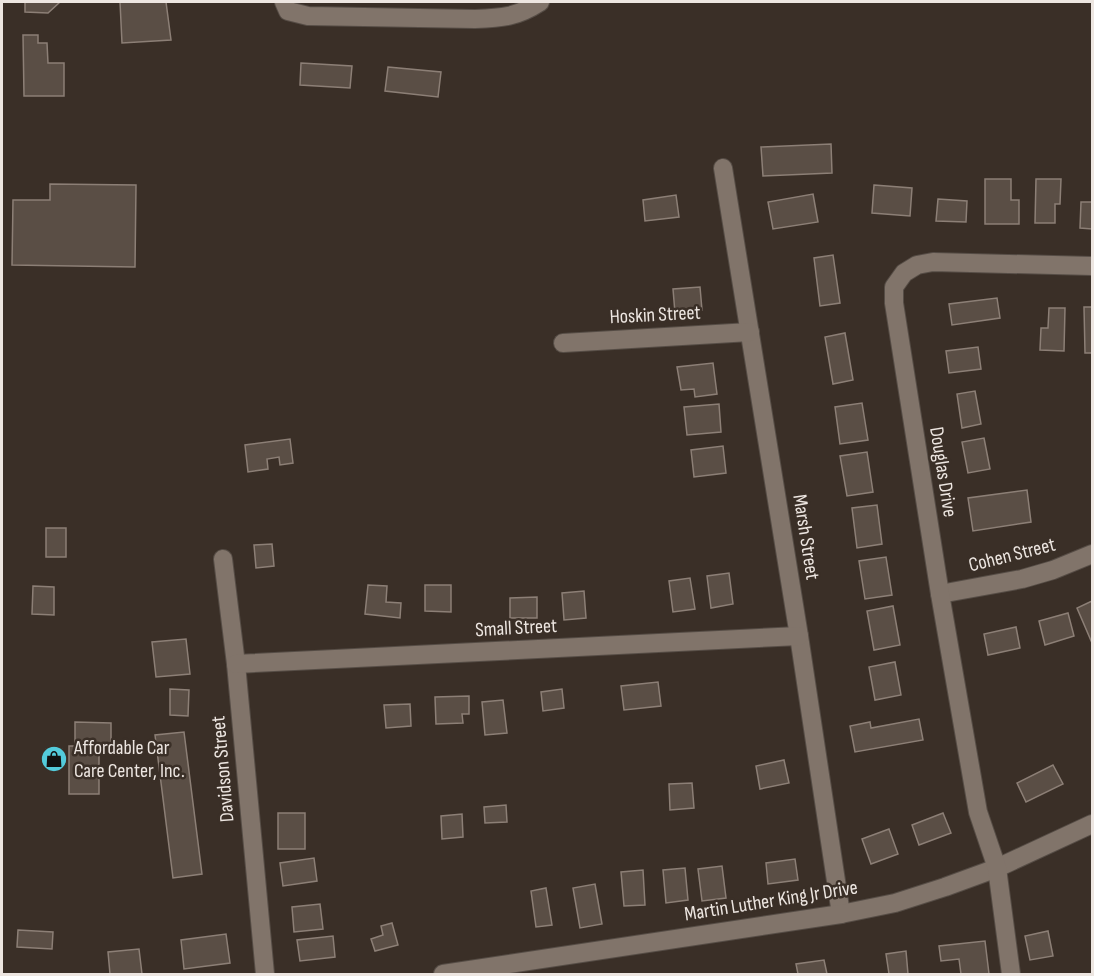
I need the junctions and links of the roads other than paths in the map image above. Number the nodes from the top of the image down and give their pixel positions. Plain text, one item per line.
1 (284, 2) edge
2 (540, 2) edge
3 (723, 168) dead end
4 (1092, 266) edge
5 (750, 332) junction
6 (562, 343) dead end
7 (1092, 554) edge
8 (223, 559) dead end
9 (940, 594) junction
10 (799, 636) junction
11 (236, 664) junction
12 (1092, 824) edge
13 (997, 868) junction
14 (842, 914) junction
15 (499, 970) edge
16 (265, 975) edge
17 (443, 975) edge
18 (1011, 975) edge

1 - 2 street
3 - 5 street, Marsh Street
4 - 9 street, Douglas Drive
5 - 6 street, Hoskin Street
5 - 10 street, Marsh Street
7 - 9 street, Cohen Street
8 - 11 street, Davidson Street
9 - 13 street, Douglas Drive
10 - 11 street, Small Street
10 - 14 street, Marsh Street
11 - 16 street, Davidson Street
12 - 13 street, Martin Luther King Jr Drive
13 - 14 street, Martin Luther King Jr Drive
13 - 18 street, Douglas Drive
14 - 15 street, Martin Luther King Jr Drive
15 - 17 street, Martin Luther King Jr Drive

